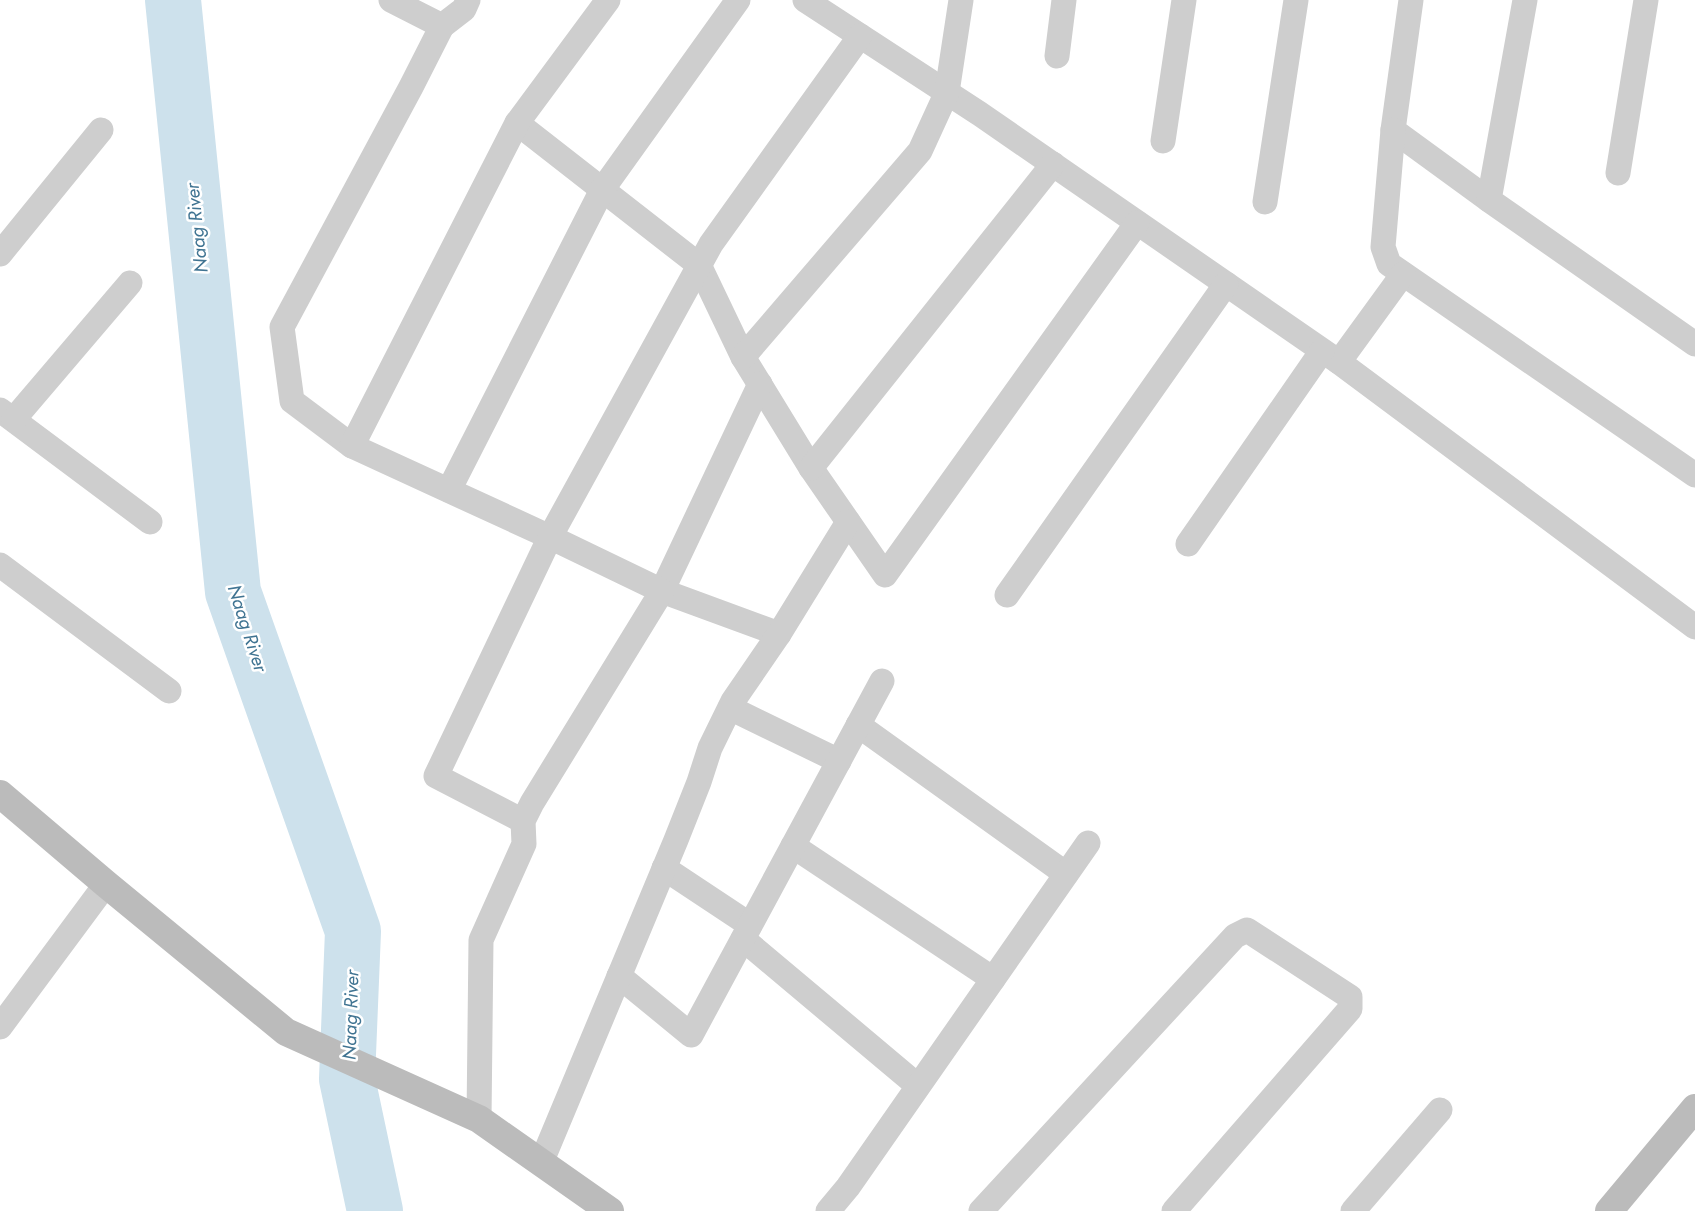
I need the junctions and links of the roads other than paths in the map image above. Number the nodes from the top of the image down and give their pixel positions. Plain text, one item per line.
1 (391, 0) edge
2 (468, 0) edge
3 (608, 0) edge
4 (738, 0) edge
5 (805, 0) edge
6 (961, 0) edge
7 (1064, 0) edge
8 (1184, 0) edge
9 (1296, 0) edge
10 (1411, 0) edge
11 (1525, 0) edge
12 (1646, 0) edge
13 (442, 26) junction
14 (860, 36) junction
15 (1057, 56) dead end
16 (946, 92) junction
17 (517, 123) junction
18 (101, 130) dead end
19 (1393, 130) junction
20 (1163, 140) dead end
21 (1053, 164) junction
22 (1618, 173) dead end
23 (602, 190) junction
24 (1489, 200) junction
25 (1265, 202) dead end
26 (1137, 223) junction
27 (0, 254) edge
28 (699, 265) junction
29 (1403, 274) junction
30 (130, 283) dead end
31 (1226, 284) junction
32 (1695, 344) edge
33 (1330, 356) junction
34 (743, 357) junction
35 (760, 384) junction
36 (7, 414) edge
37 (352, 446) junction
38 (811, 468) junction
39 (1695, 475) edge
40 (449, 490) junction
41 (150, 522) dead end
42 (848, 522) junction
43 (550, 537) junction
44 (1188, 544) dead end
45 (0, 565) edge
46 (662, 591) junction
47 (1007, 595) dead end
48 (1695, 627) edge
49 (779, 634) junction
50 (882, 680) dead end
51 (169, 691) dead end
52 (730, 708) junction
53 (858, 725) junction
54 (839, 761) junction
55 (0, 794) edge
56 (523, 821) junction
57 (1088, 843) dead end
58 (792, 846) junction
59 (664, 868) junction
60 (1066, 874) junction
61 (106, 884) junction
62 (747, 932) junction
63 (619, 976) junction
64 (993, 979) junction
65 (0, 1026) edge
66 (918, 1086) junction
67 (1695, 1108) edge
68 (1440, 1110) dead end
69 (479, 1119) junction
70 (541, 1162) junction
71 (610, 1211) edge
72 (828, 1211) edge
73 (980, 1211) edge
74 (1174, 1211) edge
75 (1353, 1211) edge
76 (1609, 1211) edge

1 - 13 street
2 - 13 street
3 - 17 street
4 - 23 street
5 - 14 street
6 - 16 street
7 - 15 street
8 - 20 street
9 - 25 street
10 - 19 street
11 - 24 street
12 - 22 street
13 - 37 street
14 - 16 street
14 - 28 street
16 - 21 street
16 - 34 street
17 - 23 street
17 - 37 street
18 - 27 street
19 - 24 street
19 - 29 street
21 - 26 street
21 - 38 street
23 - 28 street
23 - 40 street
24 - 32 street
26 - 31 street
26 - 42 street
28 - 34 street
28 - 43 street
29 - 33 street
29 - 39 street
30 - 36 street
31 - 33 street
31 - 47 street
33 - 44 street
33 - 48 street
34 - 35 street
35 - 38 street
35 - 46 street
36 - 41 street
37 - 40 street
38 - 42 street
40 - 43 street
42 - 49 street
43 - 46 street
43 - 56 street
45 - 51 street
46 - 49 street
46 - 56 street
49 - 52 street
50 - 53 street
52 - 54 street
52 - 59 street
53 - 54 street
53 - 60 street
54 - 58 street
55 - 61 street
56 - 69 street
57 - 60 street
58 - 62 street
58 - 64 street
59 - 62 street
59 - 63 street
60 - 64 street
61 - 65 street
61 - 69 street
62 - 63 street
62 - 66 street
63 - 70 street
64 - 66 street
66 - 72 street
67 - 76 street
68 - 75 street
69 - 70 street
70 - 71 street
73 - 74 street

